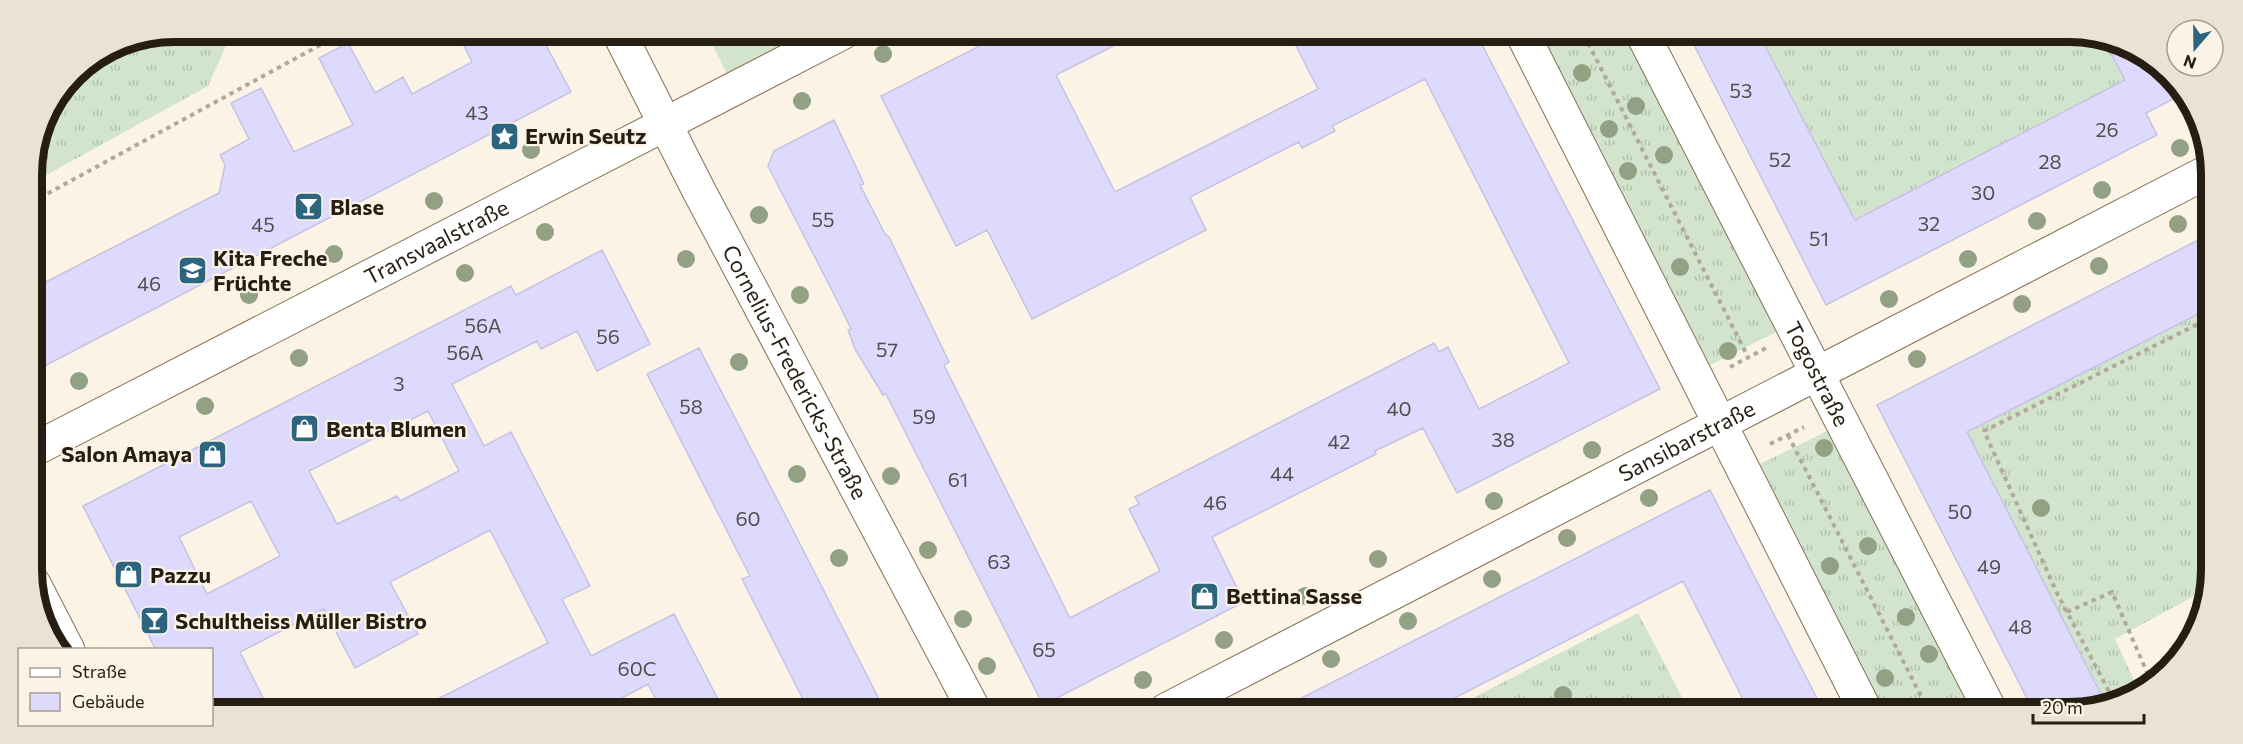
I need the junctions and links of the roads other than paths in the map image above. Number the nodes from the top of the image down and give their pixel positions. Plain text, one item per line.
1 (623, 42) edge
2 (824, 42) edge
3 (1526, 42) edge
4 (1647, 42) edge
5 (664, 124) junction
6 (2201, 175) edge
7 (1818, 372) junction
8 (1719, 424) junction
9 (42, 445) edge
10 (970, 702) edge
11 (1181, 702) edge
12 (1861, 702) edge
13 (1986, 702) edge

1 - 5 street, Cornelius-Fredericks-Straße
2 - 5 street, Transvaalstraße
3 - 8 street
4 - 7 street, Togostraße
5 - 9 street, Transvaalstraße
5 - 10 street, Cornelius-Fredericks-Straße
6 - 7 street, Sansibarstraße
7 - 8 street, Sansibarstraße
7 - 13 street, Togostraße
8 - 11 street, Sansibarstraße
8 - 12 street

